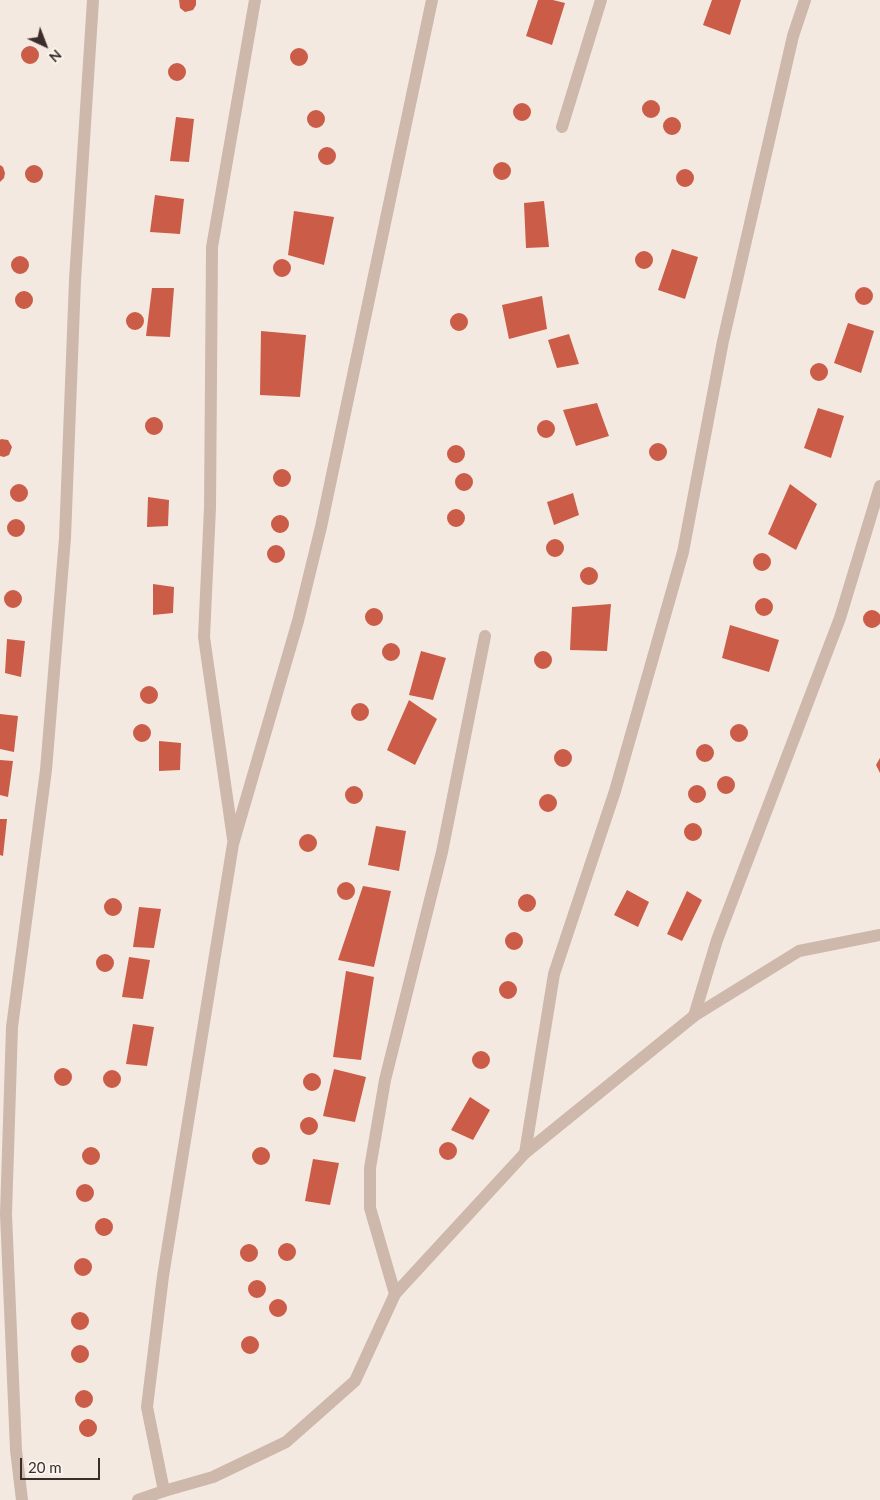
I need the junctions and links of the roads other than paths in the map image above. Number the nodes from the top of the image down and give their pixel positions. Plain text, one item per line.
1 (94, 0) edge
2 (255, 0) edge
3 (432, 0) edge
4 (600, 0) edge
5 (805, 0) edge
6 (562, 127) dead end
7 (880, 486) edge
8 (485, 636) dead end
9 (233, 844) junction
10 (880, 934) edge
11 (694, 1016) junction
12 (525, 1153) junction
13 (395, 1294) junction
14 (164, 1491) junction
15 (22, 1500) edge
16 (138, 1500) edge

1 - 15 street
2 - 9 street
3 - 9 street
4 - 6 street
5 - 12 street
7 - 11 street
8 - 13 street
9 - 14 street
10 - 11 street
11 - 12 street
12 - 13 street
13 - 14 street
14 - 16 street

